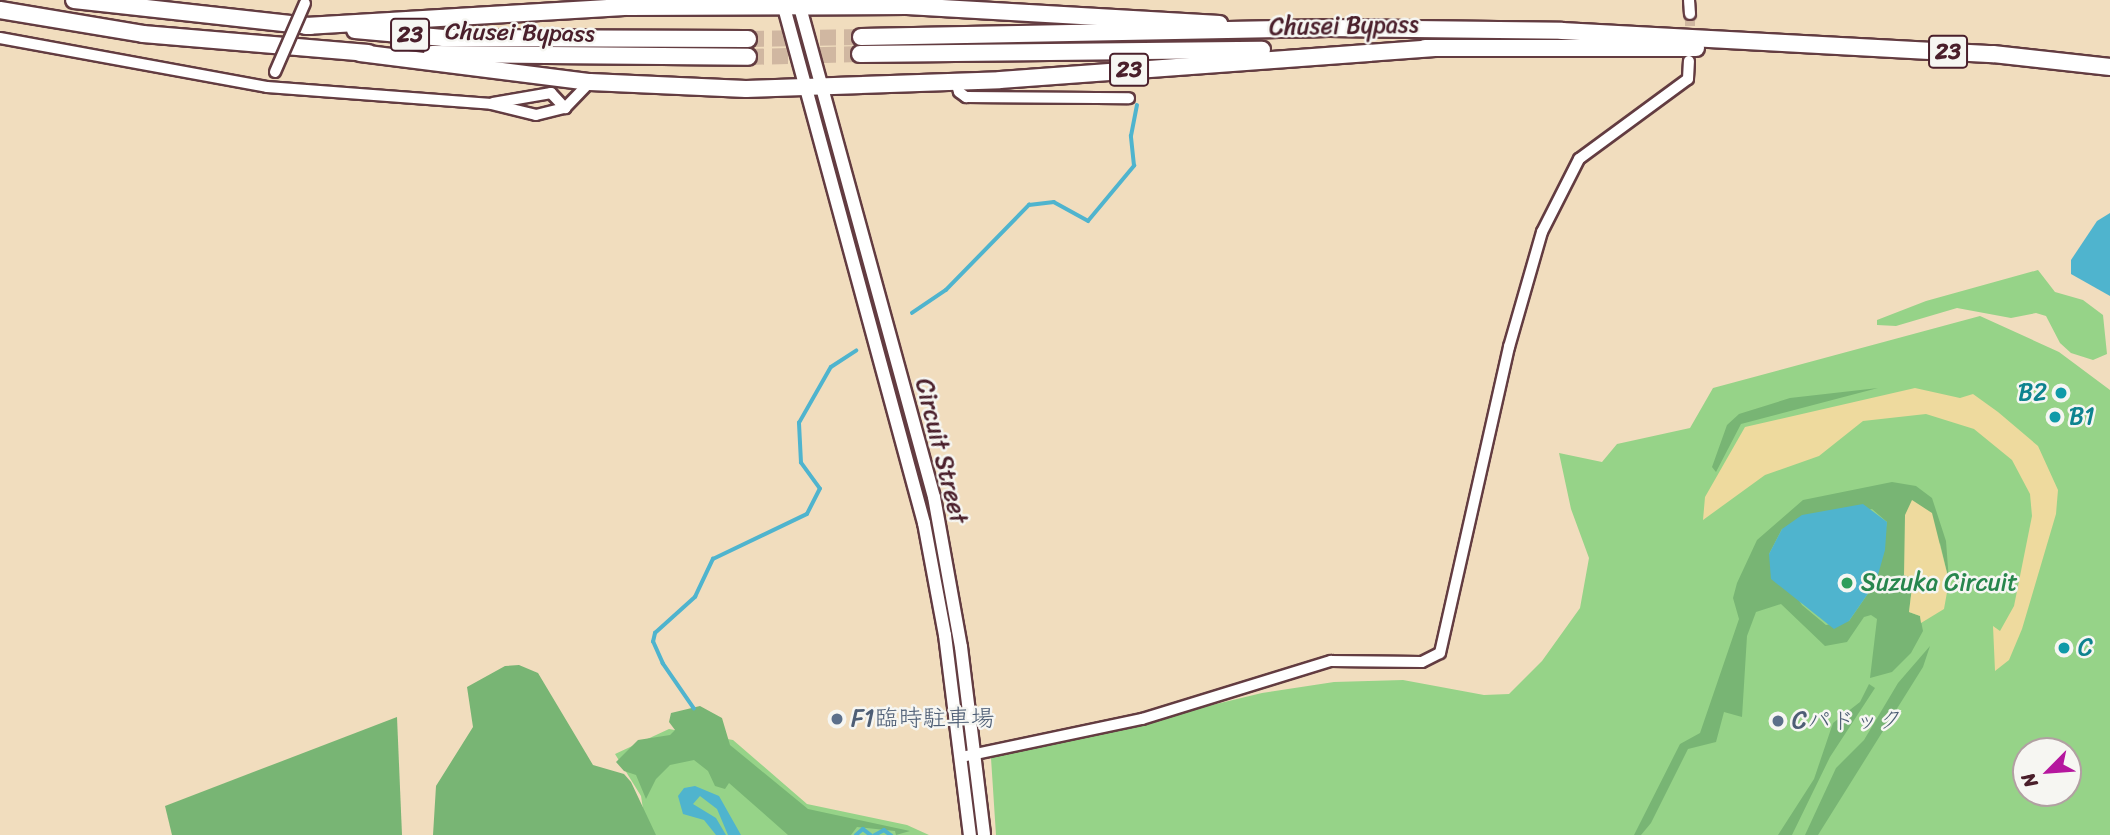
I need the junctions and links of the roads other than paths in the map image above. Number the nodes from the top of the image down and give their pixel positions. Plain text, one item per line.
1 (74, 0) edge
2 (1689, 0) edge
3 (305, 2) edge
4 (908, 3) edge
5 (624, 4) edge
6 (791, 4) edge
7 (0, 10) edge
8 (1690, 14) tunnel mouth
9 (306, 26) junction
10 (1279, 30) junction
11 (861, 37) tunnel mouth
12 (0, 38) edge
13 (748, 39) tunnel mouth
14 (1828, 47) junction
15 (1434, 48) junction
16 (360, 53) junction
17 (860, 54) tunnel mouth
18 (748, 57) tunnel mouth
19 (1689, 61) dead end
20 (2110, 66) edge
21 (275, 72) dead end
22 (590, 82) junction
23 (956, 82) junction
24 (823, 84) junction
25 (805, 85) junction
26 (1129, 98) dead end
27 (491, 104) junction
28 (565, 108) junction
29 (976, 753) junction
30 (961, 757) junction
31 (970, 835) edge
32 (984, 835) edge

1 - 9 highway, Chusei Bypass / 23
2 - 8 street
3 - 21 street, bridge
4 - 6 highway, 23
4 - 10 highway, 23
5 - 6 highway, 23
5 - 9 highway, 23
6 - 24 street, Circuit Street
6 - 25 street, Circuit Street
7 - 16 highway, Chusei Bypass / 23
9 - 13 highway, Chusei Bypass / 23
10 - 11 highway, Chusei Bypass / 23
10 - 14 highway, Chusei Bypass / 23
12 - 27 street
14 - 15 highway, Chusei Bypass / 23
14 - 20 highway, Chusei Bypass / 23
15 - 17 highway, Chusei Bypass / 23
15 - 23 highway, 23
16 - 18 highway, Chusei Bypass / 23
16 - 22 highway
19 - 29 street
22 - 25 highway
22 - 28 street
23 - 24 highway, 23
23 - 26 street
24 - 25 highway
24 - 29 street, Circuit Street
25 - 30 street, Circuit Street
27 - 28 street
27 - 28 street
29 - 30 street
29 - 32 street, Circuit Street
30 - 31 street, Circuit Street

